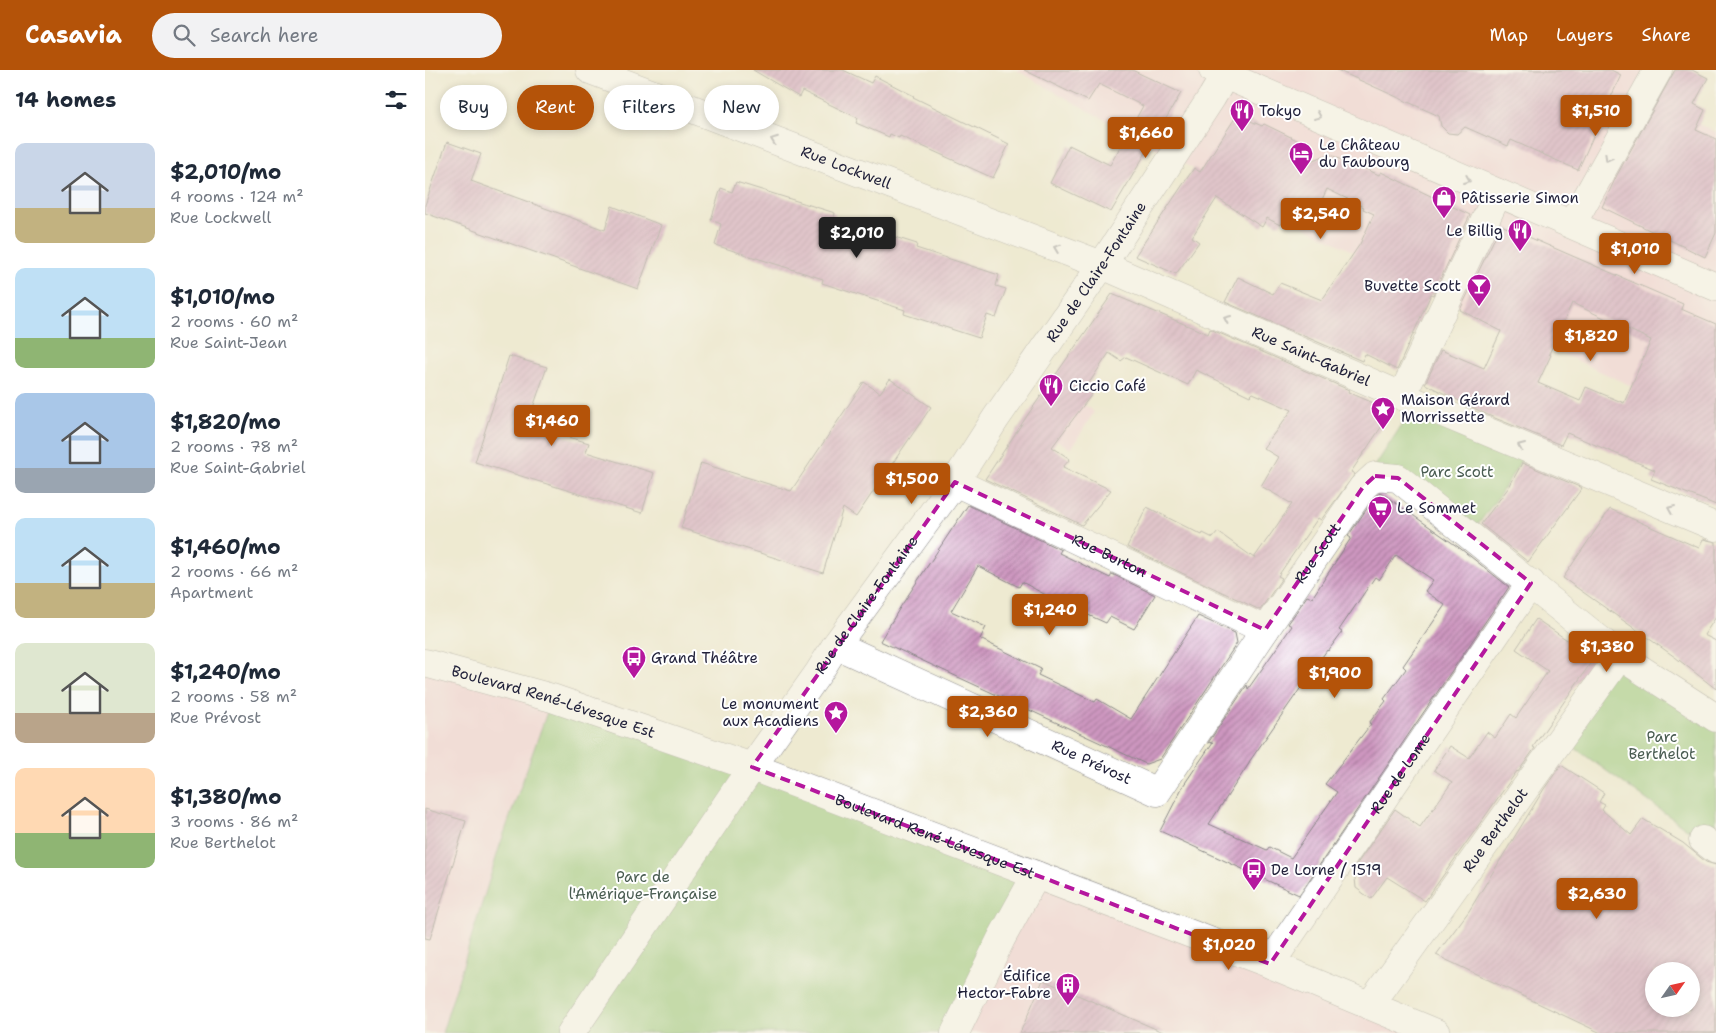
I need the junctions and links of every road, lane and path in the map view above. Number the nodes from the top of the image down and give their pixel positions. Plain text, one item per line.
1 (590, 70) edge
2 (1658, 70) edge
3 (1219, 72) edge
4 (1498, 194) junction
5 (1572, 224) junction
6 (1102, 265) junction
7 (1716, 287) edge
8 (1402, 396) junction
9 (955, 482) junction
10 (1716, 527) edge
11 (1531, 583) junction
12 (1265, 630) junction
13 (836, 645) junction
14 (1620, 656) junction
15 (425, 663) edge
16 (1716, 718) edge
17 (752, 767) junction
18 (1157, 792) joint
19 (1036, 875) junction
20 (1270, 964) junction
21 (1370, 1005) junction
22 (571, 1033) edge
23 (955, 1033) edge
24 (1436, 1033) edge

6 -> 1 street, Rue Lockwell
2 -> 5 street
3 -> 4 street
3 - 6 street, Rue de Claire-Fontaine
4 - 5 street
4 - 8 street
5 - 7 street
8 -> 6 street, Rue Saint-Gabriel
6 - 9 street, Rue de Claire-Fontaine
10 -> 8 street, Rue Saint-Gabriel
9 - 12 street, Rue Burton
9 - 13 street, Rue de Claire-Fontaine
11 - 12 street, Rue Scott
11 - 14 street
11 - 20 street, Rue de Lome
12 - 18 street, Rue Scott
13 - 17 street, Rue de Claire-Fontaine
13 - 18 street, Rue Prévost
14 - 16 street
14 - 21 street, Rue Berthelot
15 - 17 street, Boulevard René-Lévesque Est
17 - 19 street, Boulevard René-Lévesque Est
17 - 22 street, Rue de Claire-Fontaine
19 - 20 street, Boulevard René-Lévesque Est
19 - 23 street
20 - 21 street, Boulevard René-Lévesque Est
21 - 24 street, Boulevard René-Lévesque Est

